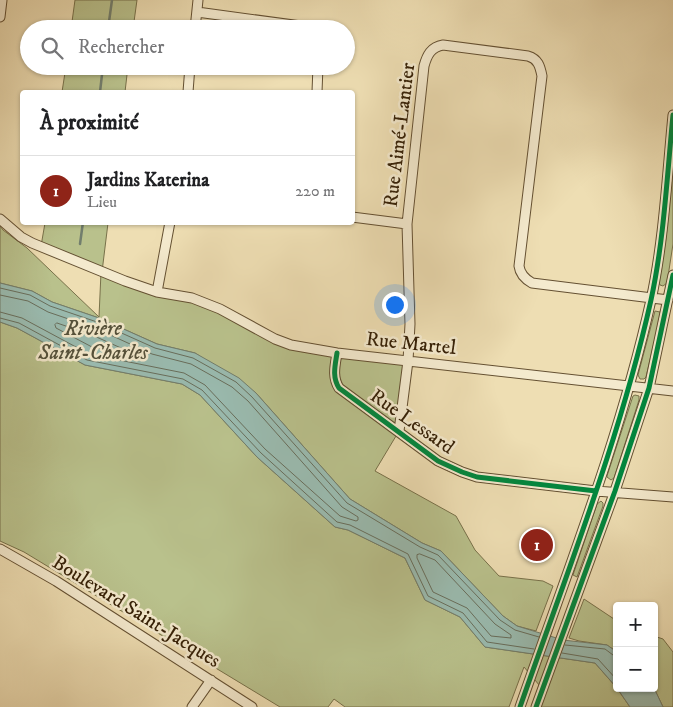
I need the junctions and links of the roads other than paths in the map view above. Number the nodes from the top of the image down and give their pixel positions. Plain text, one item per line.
1 (2, 0) edge
2 (198, 0) edge
3 (197, 12) junction
4 (0, 16) edge
5 (196, 20) edge
6 (256, 20) edge
7 (189, 75) edge
8 (317, 75) edge
9 (188, 90) edge
10 (316, 90) edge
11 (673, 115) edge
12 (355, 218) edge
13 (0, 219) edge
14 (407, 224) junction
15 (169, 225) edge
16 (673, 275) edge
17 (157, 292) junction
18 (651, 298) junction
19 (668, 300) junction
20 (336, 354) junction
21 (408, 361) junction
22 (630, 385) junction
23 (649, 388) junction
24 (673, 391) edge
25 (398, 431) junction
26 (596, 491) junction
27 (615, 491) junction
28 (673, 497) edge
29 (0, 549) edge
30 (210, 680) junction
31 (192, 707) edge
32 (252, 707) edge
33 (520, 707) edge
34 (536, 707) edge

1 - 4 street
2 - 3 street
3 - 5 street
3 - 6 street
7 - 9 street
8 - 10 street
11 - 18 street
12 - 14 street
13 - 17 street, Rue Martel
14 - 18 street, Rue Aimé-Lantier
14 - 21 street, Rue Aimé-Lantier
15 - 17 street
16 - 19 street
17 - 20 street, Rue Martel
18 - 19 street, Rue Aimé-Lantier
18 - 22 street
19 - 23 street
20 - 21 street, Rue Martel
20 - 25 street, Rue Lessard
21 - 22 street, Rue Martel
21 - 25 street, Rue Aimé-Lantier
22 - 23 street, Rue Martel
22 - 26 street
23 - 24 street, Rue Martel
23 - 27 street
25 - 26 street, Rue Lessard
26 - 27 street, Rue Lessard
26 - 33 street
27 - 28 street, Rue Lessard
27 - 34 street
29 - 30 street, Boulevard Saint-Jacques
30 - 31 street
30 - 32 street, Boulevard Saint-Jacques

